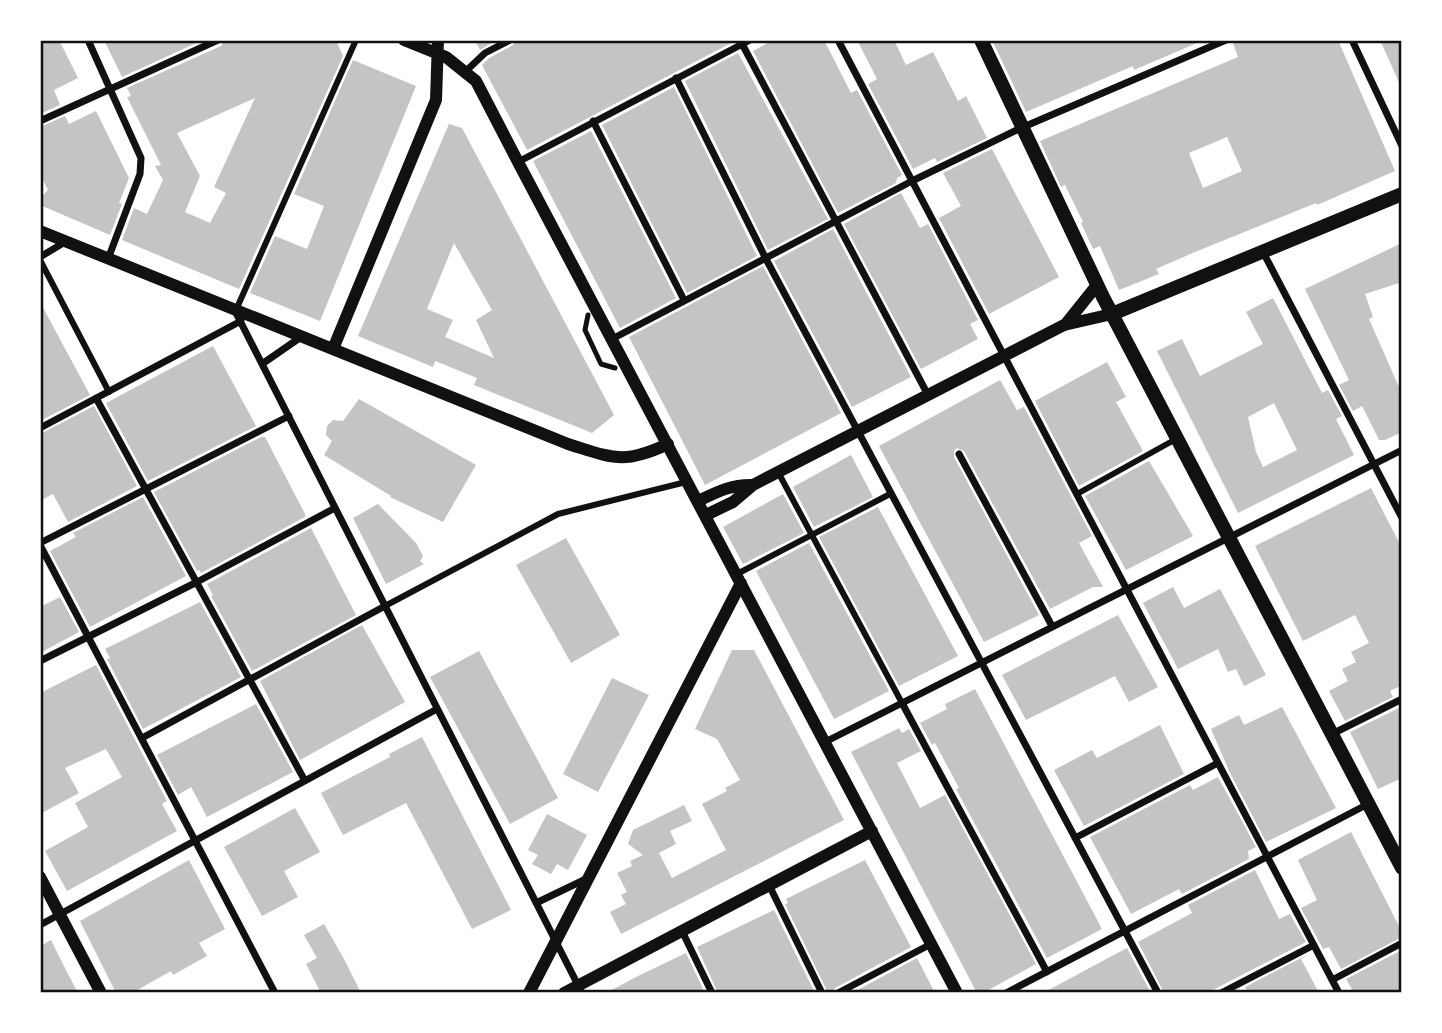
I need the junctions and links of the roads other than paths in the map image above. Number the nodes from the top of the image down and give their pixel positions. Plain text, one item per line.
1 (88, 40) edge
2 (218, 40) edge
3 (356, 40) edge
4 (404, 40) edge
5 (510, 40) edge
6 (838, 40) edge
7 (981, 40) edge
8 (1226, 40) edge
9 (1352, 40) edge
10 (744, 42) edge
11 (438, 46) edge
12 (466, 71) junction
13 (676, 78) junction
14 (111, 88) junction
15 (40, 121) edge
16 (593, 121) junction
17 (1021, 128) junction
18 (1402, 146) edge
19 (517, 162) junction
20 (912, 181) junction
21 (1402, 194) edge
22 (835, 222) junction
23 (40, 231) edge
24 (66, 241) junction
25 (1263, 252) junction
26 (40, 258) edge
27 (108, 259) junction
28 (766, 259) junction
29 (1097, 285) junction
30 (684, 300) junction
31 (1112, 314) junction
32 (588, 315) dead end
33 (238, 316) junction
34 (1064, 325) junction
35 (301, 337) junction
36 (612, 339) junction
37 (333, 349) junction
38 (1004, 356) junction
39 (262, 364) junction
40 (615, 368) dead end
41 (109, 391) junction
42 (928, 395) junction
43 (96, 398) junction
44 (289, 416) junction
45 (40, 428) edge
46 (858, 432) junction
47 (1178, 438) junction
48 (668, 444) junction
49 (1402, 450) edge
50 (959, 454) dead end
51 (1373, 463) junction
52 (778, 472) junction
53 (688, 481) junction
54 (753, 485) junction
55 (146, 489) junction
56 (890, 494) junction
57 (1077, 494) junction
58 (698, 501) junction
59 (335, 508) junction
60 (706, 516) junction
61 (1402, 518) edge
62 (812, 535) junction
63 (1228, 536) junction
64 (40, 544) edge
65 (739, 579) junction
66 (197, 582) junction
67 (1126, 588) junction
68 (385, 606) junction
69 (1052, 626) junction
70 (88, 636) junction
71 (40, 661) edge
72 (981, 663) junction
73 (251, 681) junction
74 (1402, 698) edge
75 (902, 703) junction
76 (437, 709) junction
77 (1331, 735) junction
78 (142, 738) junction
79 (825, 742) junction
80 (1219, 763) junction
81 (305, 780) junction
82 (1368, 804) junction
83 (872, 831) junction
84 (1075, 838) junction
85 (195, 840) junction
86 (1267, 857) junction
87 (1402, 868) edge
88 (40, 877) edge
89 (588, 877) junction
90 (769, 885) junction
91 (536, 903) junction
92 (61, 914) junction
93 (40, 925) edge
94 (681, 931) junction
95 (1125, 931) junction
96 (555, 942) junction
97 (1402, 943) edge
98 (931, 944) junction
99 (1314, 945) junction
100 (1047, 971) junction
101 (1332, 980) junction
102 (580, 989) edge
103 (101, 993) edge
104 (275, 993) edge
105 (529, 993) edge
106 (564, 993) edge
107 (712, 993) edge
108 (822, 993) edge
109 (838, 993) edge
110 (957, 993) edge
111 (1006, 993) edge
112 (1157, 993) edge
113 (1221, 993) edge
114 (1339, 993) edge

1 - 14 street
2 - 14 street
3 - 33 street
4 - 11 street
5 - 12 street
6 - 20 street
7 - 17 main road
8 - 17 street
9 - 18 street
10 - 13 street
10 - 22 street
11 - 12 street
11 - 37 street
12 - 19 street
13 - 16 street
13 - 28 street
14 - 15 street
14 - 27 street
16 - 19 street
16 - 30 street
17 - 20 street
17 - 29 main road
19 - 36 street
20 - 22 street
20 - 38 street
21 - 25 main road
22 - 28 street
22 - 42 street
23 - 24 street
24 - 26 street
24 - 27 street
25 - 31 main road
25 - 51 street
26 - 41 street
27 - 33 street
28 - 30 street
28 - 46 street
29 - 31 main road
29 - 34 street
30 - 36 street
31 - 34 street
31 - 47 main road
32 - 40 lane
33 - 35 street
33 - 39 street
33 - 41 street
34 - 38 street
35 - 37 street
35 - 39 street
36 - 48 street
37 - 48 street
38 - 42 street
38 - 57 street
39 - 44 street
41 - 43 street
42 - 46 street
43 - 45 street
43 - 55 street
44 - 55 street
44 - 59 street
46 - 52 street
46 - 56 street
47 - 57 street
47 - 63 main road
48 - 53 street
49 - 51 street
50 - 69 street
51 - 61 street
51 - 63 street
52 - 54 street
52 - 62 street
53 - 58 street
53 - 68 street
54 - 58 street
54 - 60 street
55 - 64 street
55 - 66 street
56 - 62 street
56 - 72 street
57 - 67 street
58 - 60 street
59 - 66 street
59 - 68 street
60 - 65 street
62 - 65 street
62 - 75 street
63 - 67 street
63 - 77 main road
64 - 70 street
65 - 79 street
65 - 89 street
66 - 70 street
66 - 73 street
67 - 69 street
67 - 80 street
68 - 73 street
68 - 76 street
69 - 72 street
70 - 71 street
70 - 78 street
72 - 75 street
72 - 84 street
73 - 78 street
73 - 81 street
74 - 77 street
75 - 79 street
75 - 100 street
76 - 81 street
76 - 91 street
77 - 82 main road
78 - 85 street
79 - 83 street
80 - 84 street
80 - 86 street
81 - 85 street
82 - 86 street
82 - 87 main road
83 - 90 street
83 - 98 street
84 - 95 street
85 - 92 street
85 - 104 street
86 - 95 street
86 - 99 street
88 - 92 street
89 - 91 street
89 - 96 street
90 - 94 street
90 - 108 street
91 - 96 street
92 - 93 street
92 - 103 street
94 - 102 street
94 - 107 street
95 - 100 street
95 - 112 street
96 - 102 street
96 - 105 street
97 - 101 street
98 - 109 street
98 - 110 street
99 - 101 street
99 - 113 street
100 - 111 street
101 - 114 street
102 - 106 street

